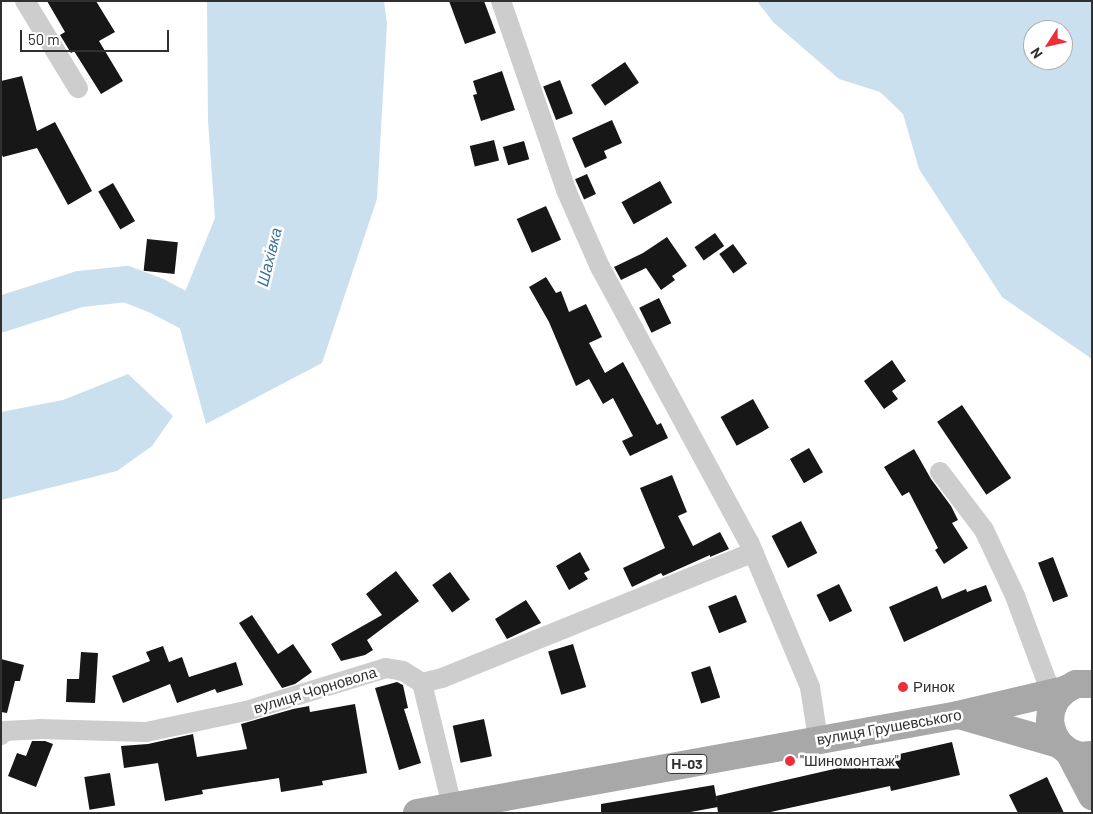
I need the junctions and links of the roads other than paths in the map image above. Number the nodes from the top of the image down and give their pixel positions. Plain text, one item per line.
1 (25, 1) edge
2 (501, 1) edge
3 (78, 88) dead end
4 (940, 472) dead end
5 (754, 552) junction
6 (422, 683) junction
7 (1078, 686) edge
8 (958, 715) junction
9 (1, 735) edge
10 (818, 740) junction
11 (1073, 751) edge
12 (1092, 796) edge
13 (452, 806) junction
14 (417, 813) edge

1 - 3 street
2 - 5 street
4 - 7 street
5 - 6 street
5 - 10 street
6 - 9 street, вулиця Чорновола
6 - 13 street
7 - 8 main road, вулиця Грушевського / Н-03
7 - 11 main road
8 - 10 main road, вулиця Грушевського / Н-03
8 - 11 main road, Н-03
10 - 13 main road, вулиця Грушевського / Н-03
11 - 12 main road
13 - 14 main road, вулиця Грушевського / Н-03

